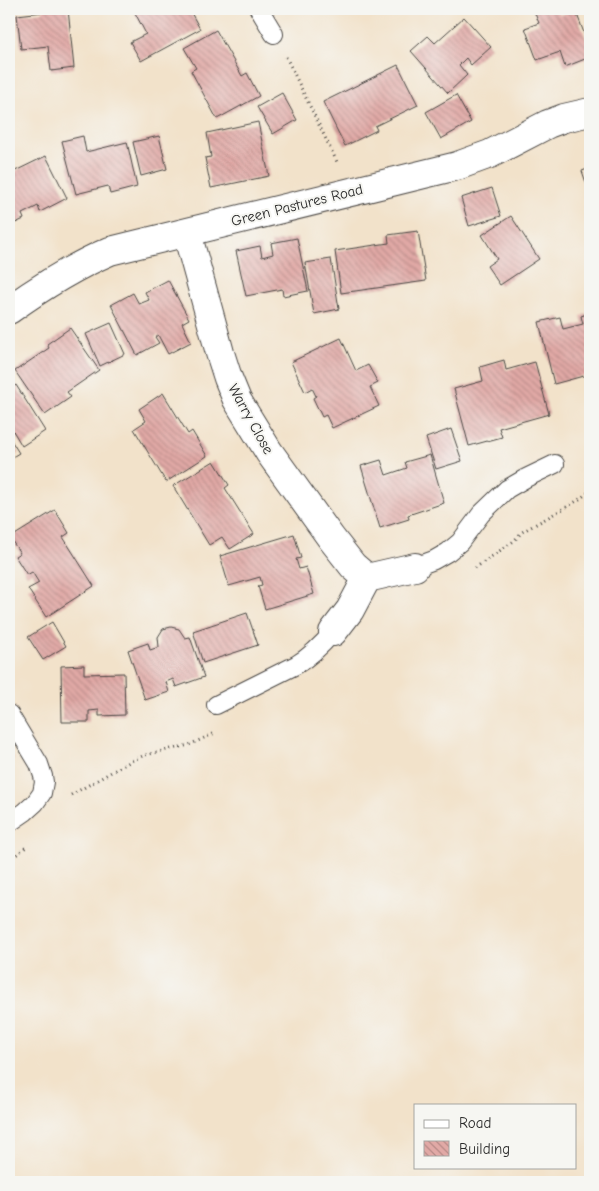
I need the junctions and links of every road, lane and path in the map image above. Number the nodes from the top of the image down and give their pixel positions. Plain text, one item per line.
1 (259, 9) edge
2 (274, 34) joint
3 (590, 112) edge
4 (351, 192) junction
5 (187, 233) junction
6 (9, 310) edge
7 (555, 464) dead end
8 (590, 491) edge
9 (415, 567) joint
10 (471, 571) dead end
11 (367, 578) junction
12 (333, 632) joint
13 (216, 705) dead end
14 (9, 714) edge
15 (9, 822) edge

1 - 2 lane
2 - 4 path
3 - 4 street, Green Pastures Road
4 - 5 street, Green Pastures Road
5 - 6 street, Green Pastures Road
5 - 11 street, Warry Close
7 - 9 lane
8 - 10 path
9 - 11 street
11 - 12 street
12 - 13 lane
14 - 15 lane

